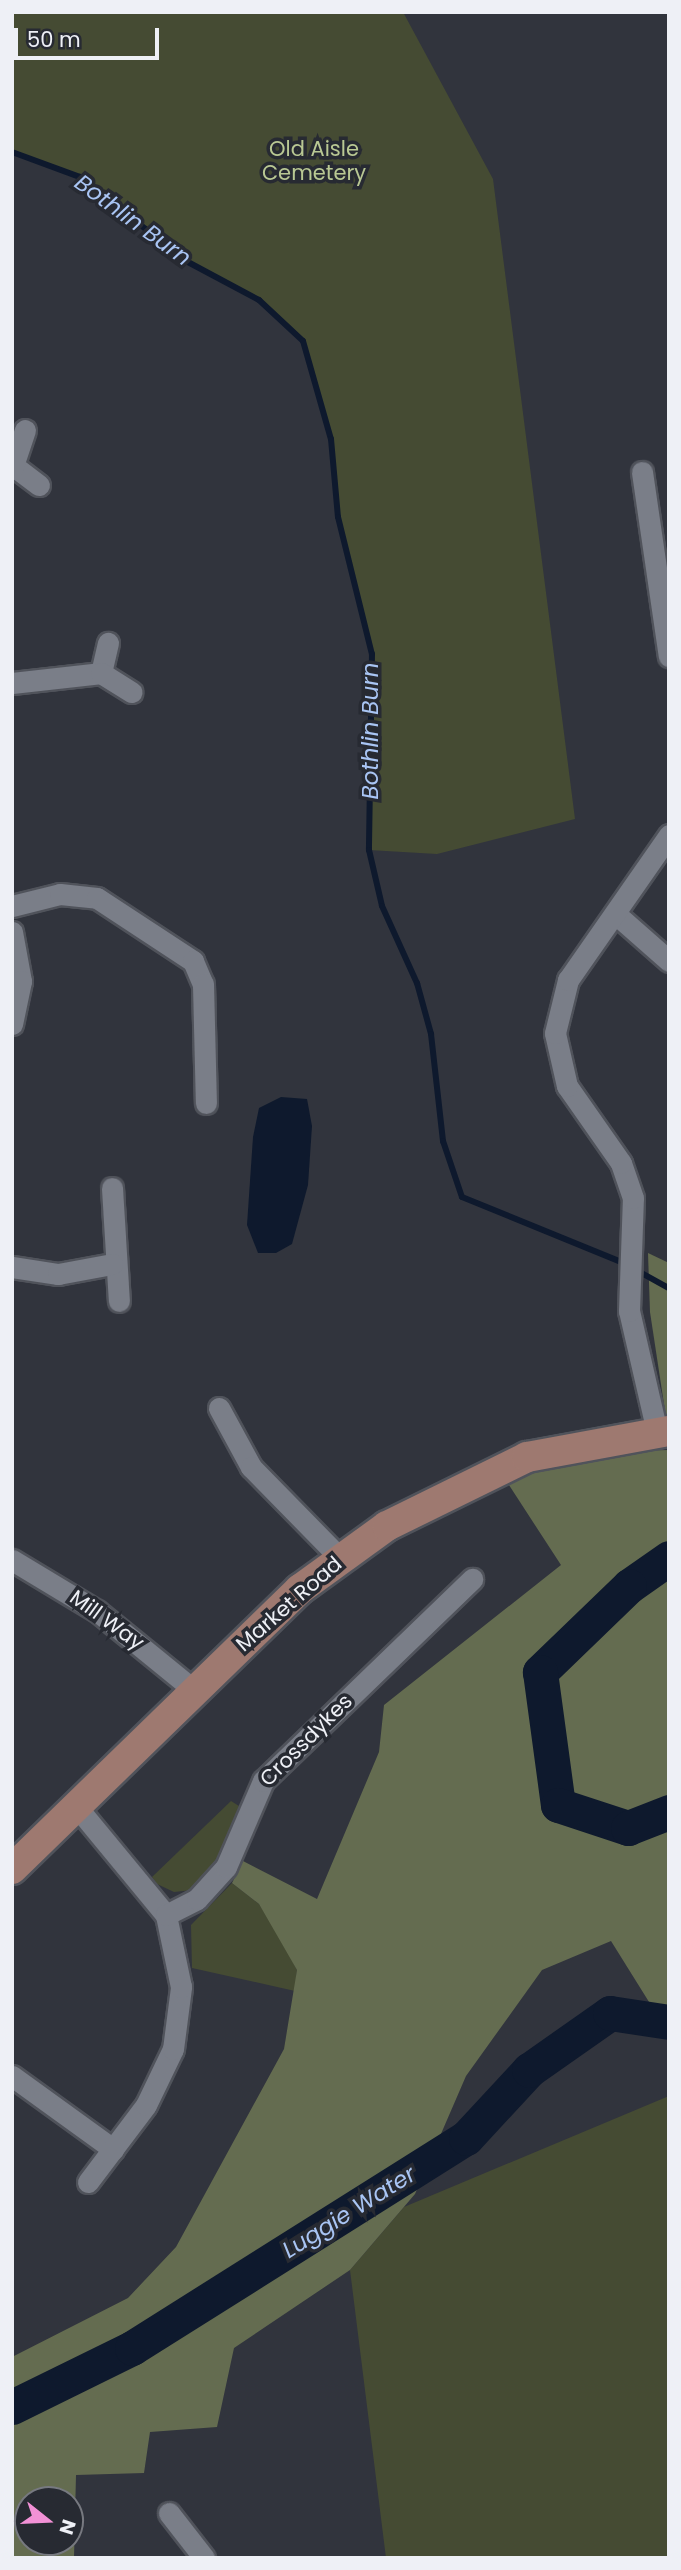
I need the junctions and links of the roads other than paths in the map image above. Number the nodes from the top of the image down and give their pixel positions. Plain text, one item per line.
1 (25, 430) dead end
2 (13, 468) edge
3 (642, 472) dead end
4 (39, 485) dead end
5 (108, 643) dead end
6 (669, 656) edge
7 (101, 673) junction
8 (12, 683) edge
9 (132, 692) dead end
10 (669, 835) edge
11 (12, 906) edge
12 (618, 916) junction
13 (12, 932) edge
14 (669, 961) edge
15 (12, 1024) edge
16 (206, 1103) dead end
17 (112, 1188) dead end
18 (112, 1264) junction
19 (12, 1267) edge
20 (119, 1301) dead end
21 (219, 1408) dead end
22 (663, 1432) edge
23 (340, 1558) junction
24 (12, 1560) edge
25 (472, 1579) dead end
26 (194, 1690) junction
27 (76, 1806) junction
28 (12, 1869) edge
29 (166, 1914) junction
30 (12, 2076) edge
31 (113, 2149) junction
32 (88, 2182) dead end
33 (169, 2513) dead end
34 (204, 2558) edge

1 - 2 street
2 - 4 street
3 - 6 street
5 - 7 street
7 - 8 street
7 - 9 street
10 - 12 street
11 - 16 street
12 - 14 street
12 - 22 street
13 - 15 street
17 - 18 street
18 - 19 street
18 - 20 street
21 - 23 street
22 - 23 street, Market Road
23 - 26 street, Market Road
24 - 26 street, Mill Way
25 - 29 street, Crossdykes
26 - 27 street, Market Road
27 - 28 street, Market Road
27 - 29 street
29 - 31 street
30 - 31 street
31 - 32 street
33 - 34 street

